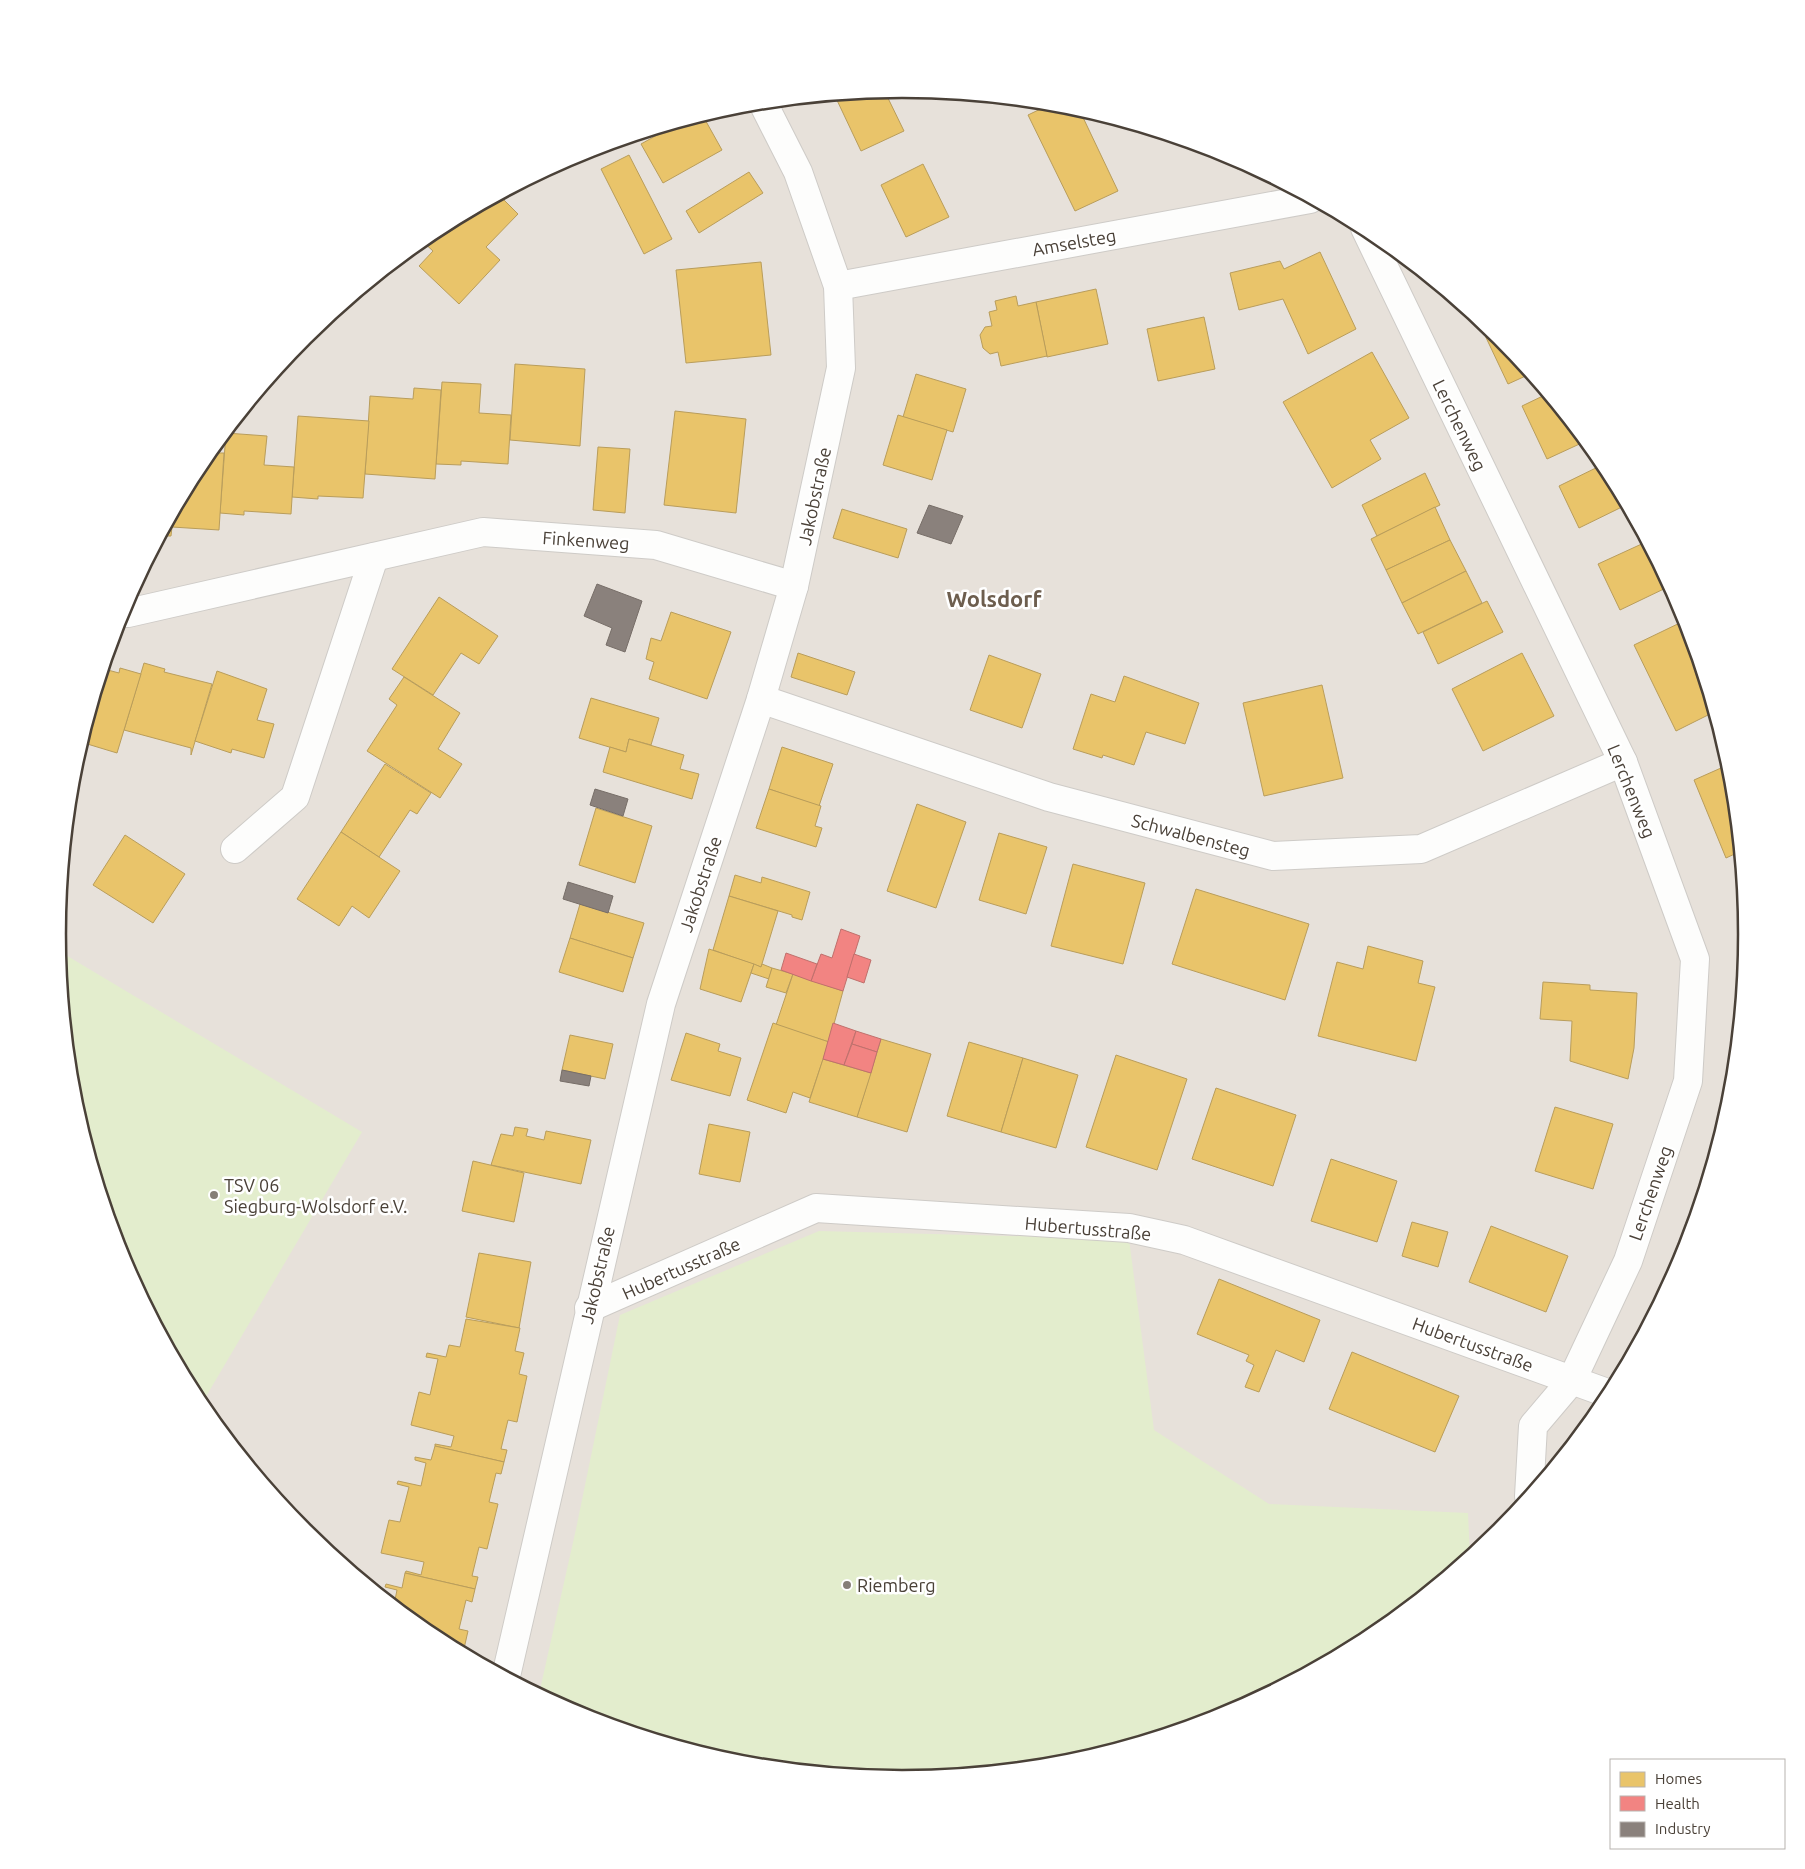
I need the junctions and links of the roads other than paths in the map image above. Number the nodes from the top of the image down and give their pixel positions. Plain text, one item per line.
1 (766, 109) edge
2 (1303, 200) edge
3 (1372, 243) edge
4 (838, 286) junction
5 (374, 557) junction
6 (794, 586) junction
7 (131, 612) edge
8 (761, 699) junction
9 (1622, 762) junction
10 (235, 848) dead end
11 (589, 1308) junction
12 (1572, 1380) junction
13 (1603, 1391) edge
14 (1529, 1488) edge
15 (507, 1671) edge

1 - 4 street, Jakobstraße
2 - 4 street, Amselsteg
3 - 9 street, Lerchenweg
4 - 6 street, Jakobstraße
5 - 6 street, Finkenweg
5 - 7 street, Finkenweg
5 - 10 street
6 - 8 street, Jakobstraße
8 - 9 street, Schwalbensteg
8 - 11 street, Jakobstraße
9 - 12 street, Lerchenweg
11 - 12 street, Hubertusstraße
11 - 15 street, Jakobstraße
12 - 13 street, Hubertusstraße
12 - 14 street

